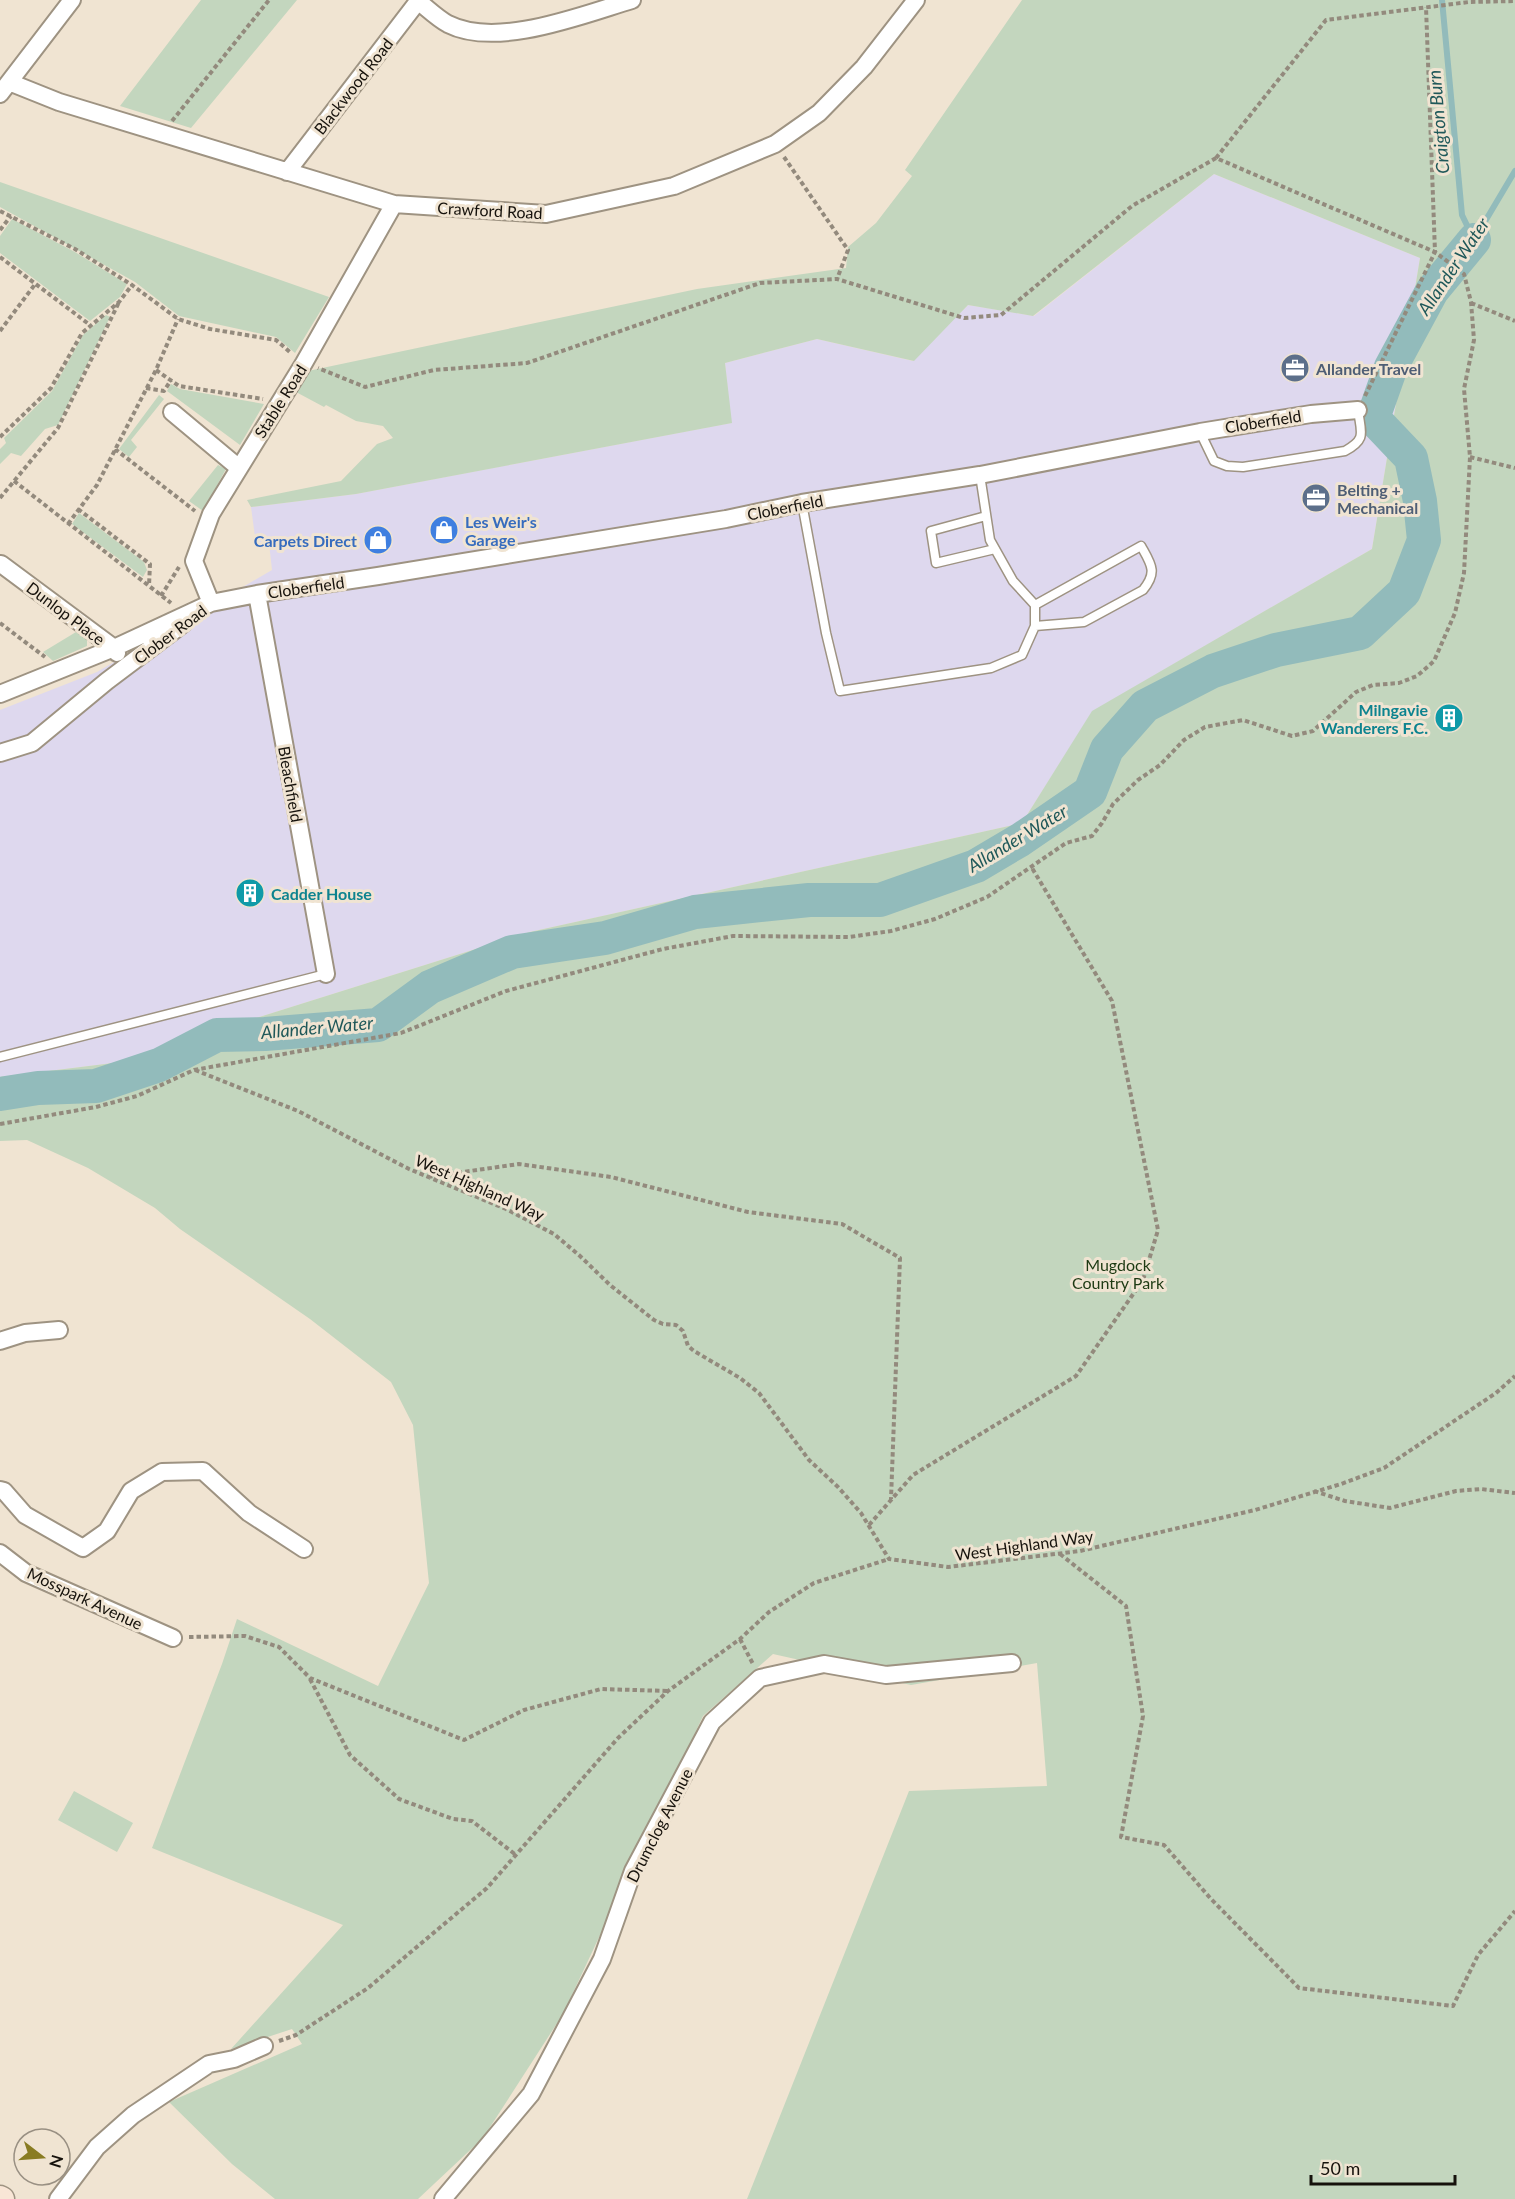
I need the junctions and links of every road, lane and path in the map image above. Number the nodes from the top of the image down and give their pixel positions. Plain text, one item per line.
1 (72, 0) edge
2 (269, 0) edge
3 (632, 0) edge
4 (916, 0) edge
5 (418, 1) edge
6 (1515, 1) edge
7 (1428, 7) junction
8 (5, 88) edge
9 (161, 134) junction
10 (775, 144) junction
11 (1216, 158) junction
12 (287, 172) junction
13 (394, 204) junction
14 (0, 211) edge
15 (11, 216) junction
16 (0, 230) edge
17 (1435, 252) junction
18 (0, 257) edge
19 (837, 279) junction
20 (36, 283) junction
21 (132, 285) junction
22 (119, 302) junction
23 (1471, 302) junction
24 (178, 320) junction
25 (1515, 321) edge
26 (90, 325) junction
27 (0, 331) edge
28 (304, 363) junction
29 (156, 370) junction
30 (171, 380) junction
31 (147, 388) junction
32 (280, 402) junction
33 (1358, 410) junction
34 (172, 412) dead end
35 (1200, 432) junction
36 (0, 437) edge
37 (115, 449) junction
38 (1470, 457) junction
39 (239, 468) junction
40 (1515, 468) edge
41 (980, 475) junction
42 (14, 481) junction
43 (0, 484) edge
44 (6, 489) junction
45 (0, 498) edge
46 (802, 503) junction
47 (78, 509) junction
48 (986, 516) junction
49 (208, 521) junction
50 (68, 524) junction
51 (995, 549) junction
52 (1, 564) edge
53 (149, 587) junction
54 (257, 594) junction
55 (212, 603) junction
56 (1035, 605) junction
57 (186, 615) junction
58 (0, 623) edge
59 (1035, 626) junction
60 (114, 648) junction
61 (124, 668) junction
62 (61, 669) junction
63 (0, 694) edge
64 (0, 753) edge
65 (1032, 868) junction
66 (326, 974) joint
67 (0, 1057) edge
68 (194, 1070) junction
69 (0, 1125) edge
70 (428, 1177) junction
71 (59, 1330) dead end
72 (0, 1341) edge
73 (1515, 1376) edge
74 (0, 1490) edge
75 (1314, 1491) junction
76 (1515, 1493) edge
77 (891, 1500) junction
78 (869, 1525) junction
79 (304, 1549) dead end
80 (0, 1553) edge
81 (1060, 1554) junction
82 (890, 1559) junction
83 (173, 1638) joint
84 (740, 1639) junction
85 (1012, 1663) dead end
86 (310, 1678) junction
87 (760, 1678) junction
88 (668, 1691) junction
89 (516, 1855) junction
90 (1515, 1911) edge
91 (264, 2046) joint
92 (58, 2199) edge
93 (443, 2199) edge

1 - 8 street
2 - 9 path
3 - 5 street
4 - 10 street, Crawford Road
5 - 12 street, Blackwood Road
6 - 7 path
7 - 11 path
7 - 17 path
8 - 9 street, Crawford Road
9 - 12 street, Crawford Road
10 - 13 street, Crawford Road
10 - 19 path
11 - 17 path
11 - 19 path
12 - 13 street, Crawford Road
13 - 28 street, Stable Road
14 - 15 path
15 - 16 path
15 - 21 path
17 - 23 path
17 - 33 path
18 - 20 path
19 - 28 path
20 - 26 path
20 - 27 path
21 - 22 path
21 - 24 path
22 - 26 path
22 - 42 path
23 - 25 path
23 - 38 path
24 - 28 path
24 - 29 path
26 - 36 path
28 - 32 street, Stable Road
29 - 30 path
29 - 31 path
30 - 31 path
30 - 32 path
31 - 37 path
32 - 39 street, Stable Road
33 - 35 street, Cloberfield
33 - 35 lane
34 - 39 street
35 - 41 street, Cloberfield
37 - 47 path
37 - 49 path
38 - 40 path
38 - 65 path
39 - 49 street, Stable Road
41 - 46 street, Cloberfield
41 - 48 lane
42 - 44 path
42 - 50 path
43 - 44 path
44 - 45 path
46 - 54 street, Cloberfield
46 - 59 lane
47 - 50 path
47 - 53 path
48 - 51 lane
48 - 51 lane
49 - 55 street, Stable Road
50 - 53 path
51 - 56 lane
52 - 60 street, Dunlop Place
53 - 57 path
54 - 55 street, Cloberfield
54 - 66 street, Bleachfield
55 - 57 street, Clober Road
55 - 61 street, Clober Road
56 - 59 lane
56 - 59 lane
57 - 60 street, Clober Road
58 - 62 path
60 - 61 street, Dunlop Place
60 - 62 street, Clober Road
61 - 64 street, Clober Road
62 - 63 street, Clober Road
65 - 68 path
65 - 77 path
66 - 67 lane
68 - 69 path
68 - 70 path, West Highland Way
70 - 77 path
70 - 78 path, West Highland Way
71 - 72 street
73 - 75 path, West Highland Way
74 - 79 street
75 - 76 path
75 - 81 path, West Highland Way
77 - 78 path
78 - 82 path, West Highland Way
80 - 83 street, Mosspark Avenue
81 - 82 path, West Highland Way
81 - 90 path
82 - 84 path
83 - 86 path
84 - 87 path
84 - 88 path
85 - 87 street
86 - 88 path
86 - 89 path
87 - 93 street, Drumclog Avenue
88 - 89 path
89 - 91 path
91 - 92 street

